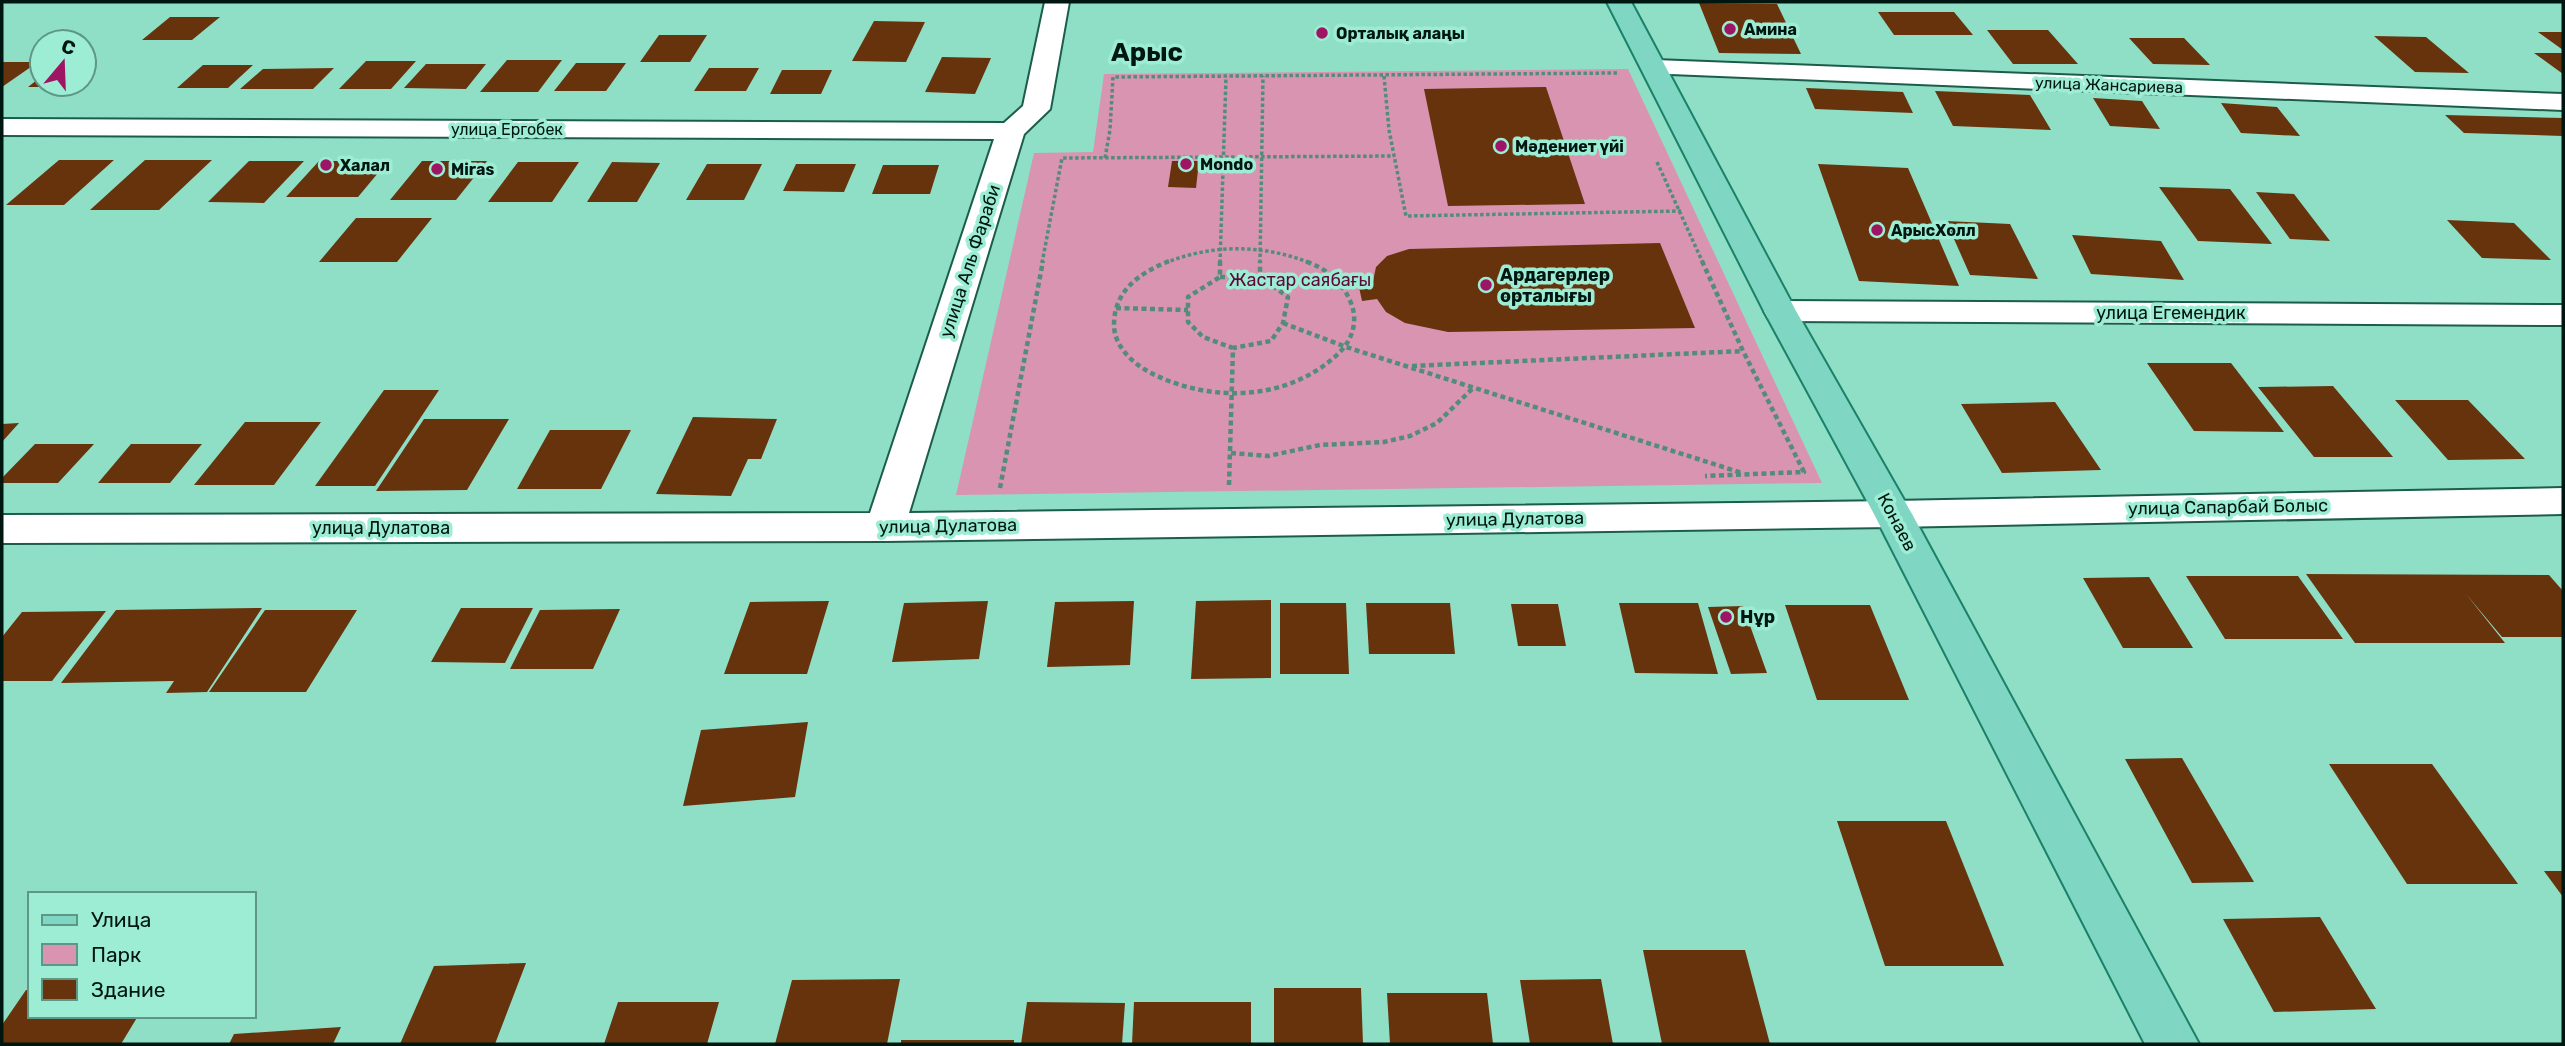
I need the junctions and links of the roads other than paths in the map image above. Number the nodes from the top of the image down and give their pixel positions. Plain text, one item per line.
1 (1057, 2) edge
2 (1619, 2) edge
3 (1631, 73) junction
4 (2563, 102) edge
5 (2, 127) edge
6 (1011, 131) junction
7 (1780, 311) junction
8 (2563, 315) edge
9 (2563, 501) edge
10 (1893, 514) junction
11 (885, 527) junction
12 (2, 529) edge
13 (2174, 1044) edge

1 - 6 street, улица Аль Фараби
2 - 3 main road, Конаев
3 - 4 street, улица Жансариева
3 - 7 main road, Конаев
5 - 6 street, улица Ергобек
6 - 11 street, улица Аль Фараби
7 - 8 street, улица Егемендик
7 - 10 main road, Конаев
9 - 10 street, улица Cапарбай Болыс
10 - 11 street, улица Дулатова
10 - 13 main road, Конаев
11 - 12 street, улица Дулатова

